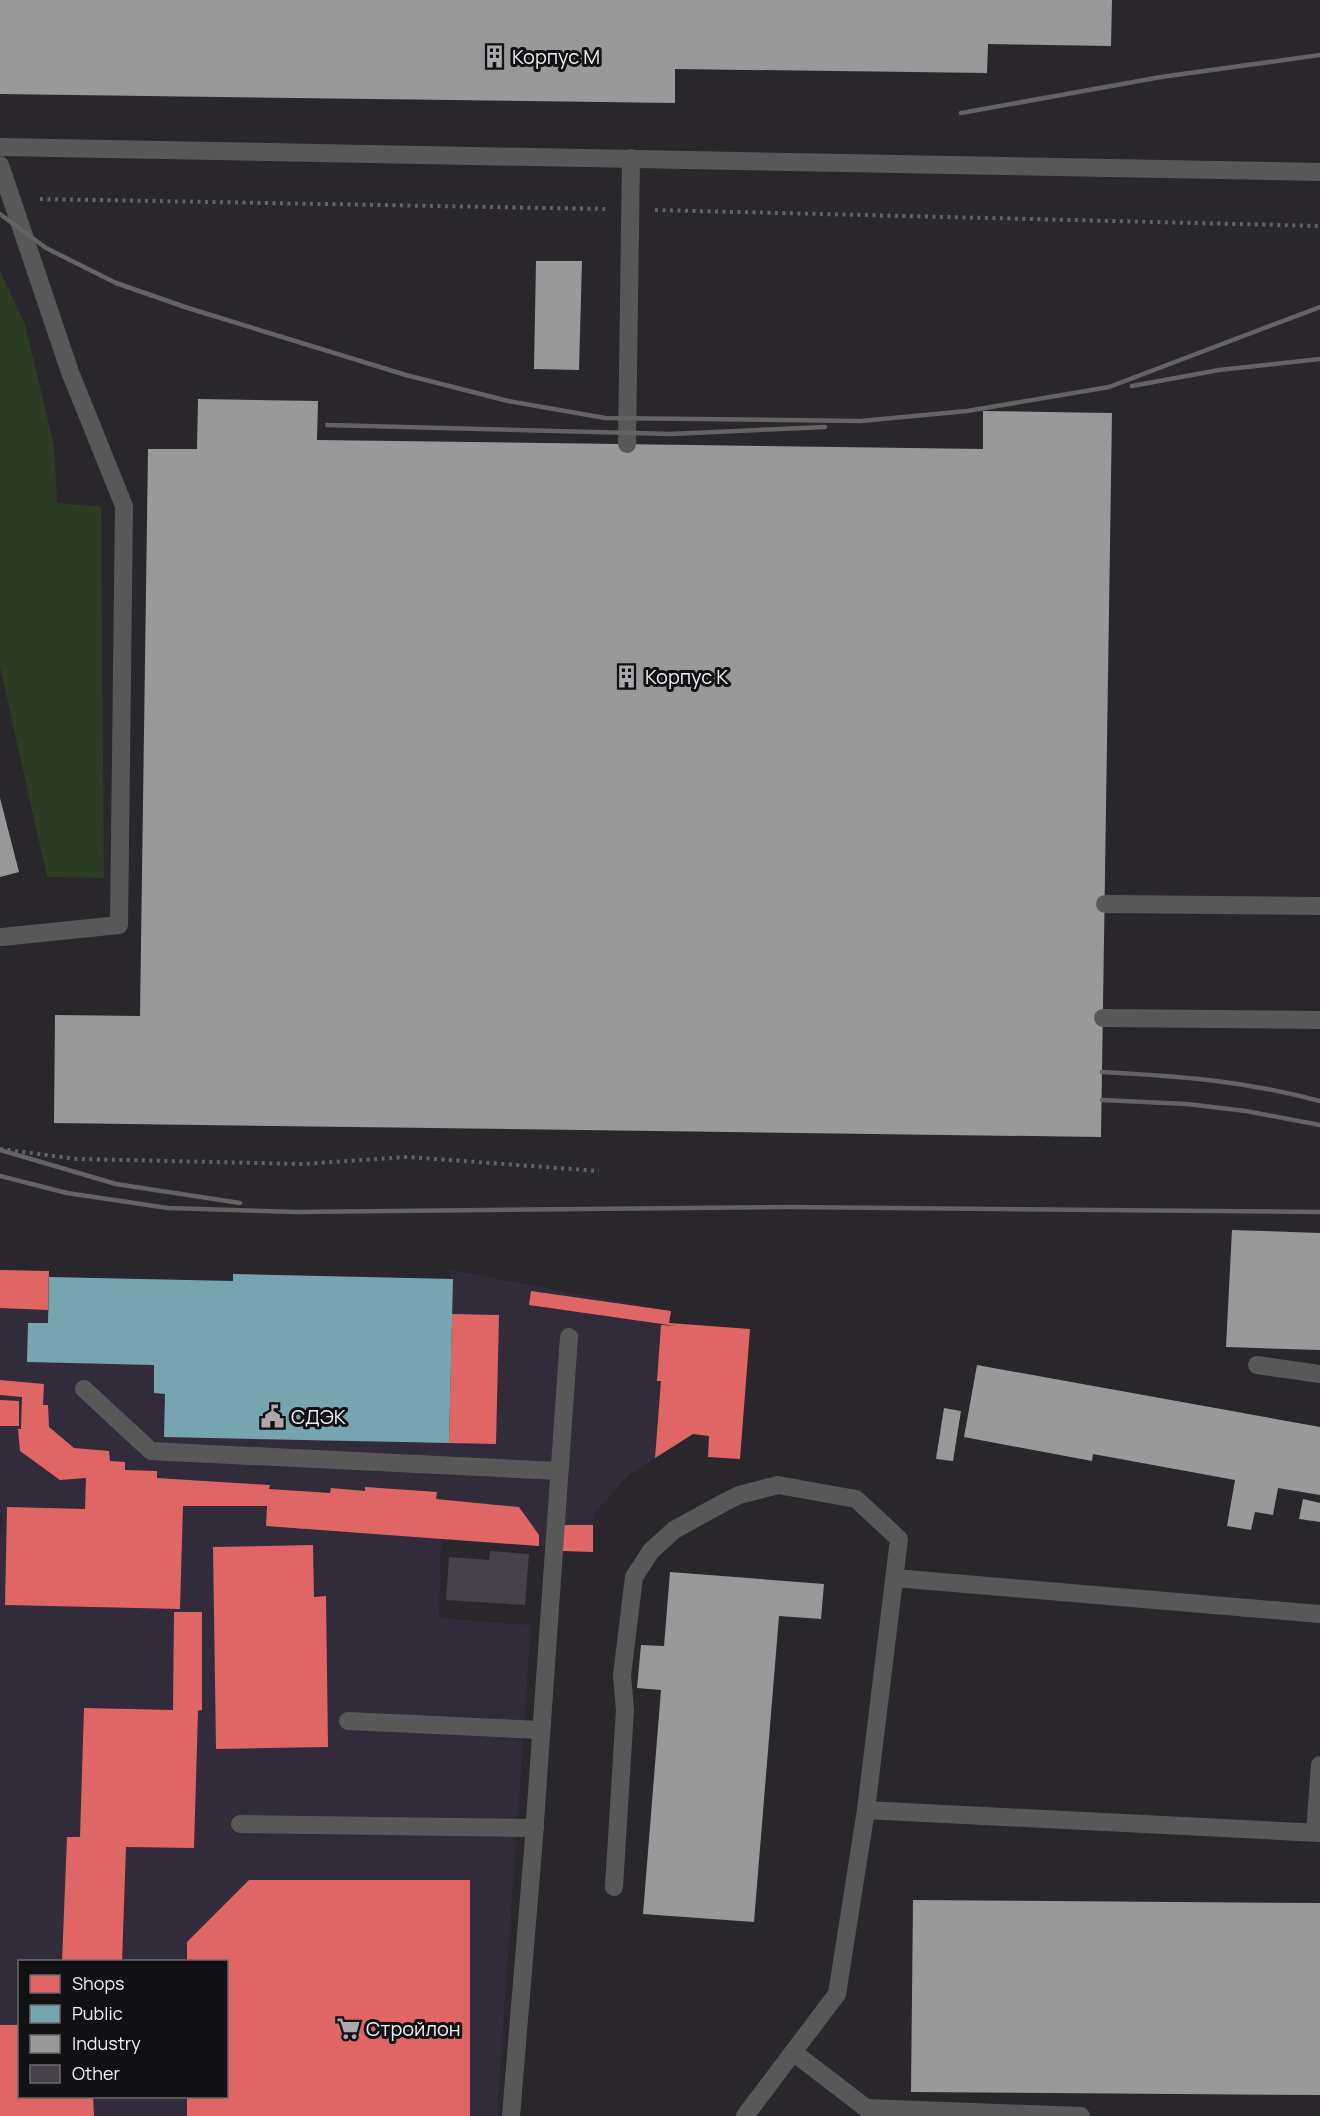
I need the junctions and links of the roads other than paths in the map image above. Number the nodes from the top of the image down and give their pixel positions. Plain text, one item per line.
1 (0, 147) edge
2 (631, 158) junction
3 (0, 165) edge
4 (1320, 172) edge
5 (627, 444) dead end
6 (1105, 904) dead end
7 (1320, 906) edge
8 (2, 937) dead end
9 (1103, 1018) dead end
10 (1320, 1020) edge
11 (569, 1337) dead end
12 (1257, 1365) dead end
13 (1320, 1374) edge
14 (84, 1389) dead end
15 (559, 1471) junction
16 (895, 1578) junction
17 (1320, 1614) edge
18 (348, 1721) dead end
19 (541, 1730) junction
20 (1320, 1765) edge
21 (866, 1810) junction
22 (240, 1824) dead end
23 (535, 1828) junction
24 (1318, 1832) edge
25 (614, 1887) dead end
26 (793, 2052) junction
27 (511, 2116) edge
28 (745, 2116) edge
29 (1081, 2116) edge

1 - 2 lane
2 - 4 lane
2 - 5 lane
3 - 8 lane
6 - 7 lane
9 - 10 lane
11 - 15 lane
12 - 13 lane
14 - 15 lane
15 - 19 lane
16 - 17 lane
16 - 21 lane
16 - 25 lane
18 - 19 lane
19 - 23 lane
20 - 24 lane
21 - 24 lane
21 - 26 lane
22 - 23 lane
23 - 27 lane
26 - 28 lane
26 - 29 lane

